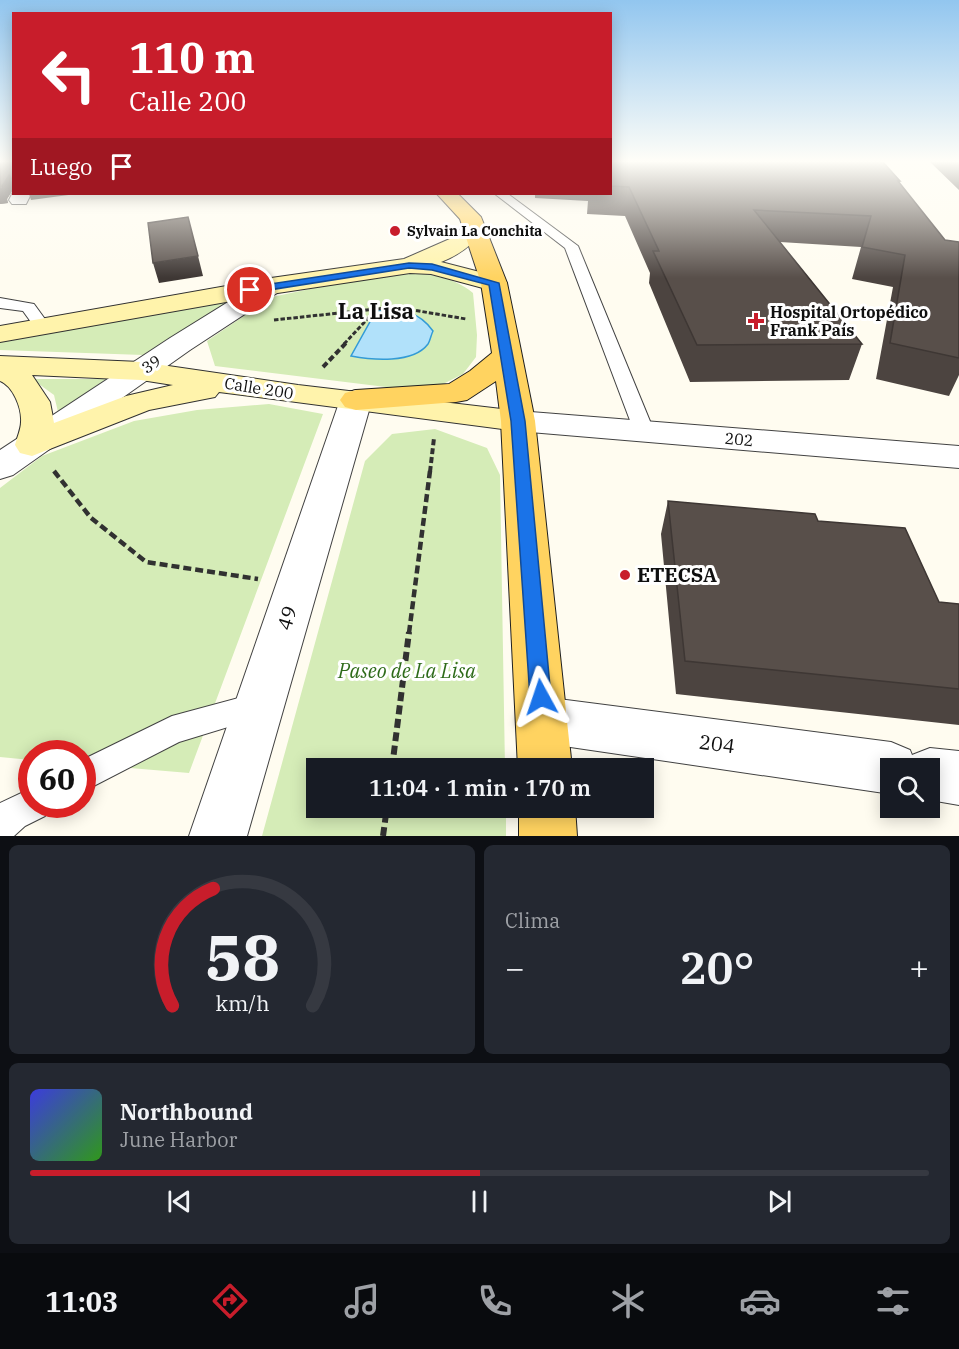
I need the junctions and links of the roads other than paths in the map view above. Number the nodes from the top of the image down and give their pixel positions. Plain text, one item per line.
1 (453, 200) edge
2 (509, 200) edge
3 (473, 229) junction
4 (409, 266) junction
5 (494, 283) junction
6 (271, 286) junction
7 (0, 303) edge
8 (42, 326) junction
9 (0, 334) edge
10 (505, 341) junction
11 (0, 364) edge
12 (141, 370) junction
13 (0, 371) edge
14 (254, 387) junction
15 (356, 400) junction
16 (518, 421) junction
17 (644, 431) junction
18 (41, 455) junction
19 (959, 457) edge
20 (0, 467) edge
21 (259, 706) junction
22 (544, 744) edge
23 (880, 767) edge
24 (96, 770) edge
25 (940, 775) edge
26 (959, 778) edge
27 (18, 812) edge
28 (547, 818) edge
29 (0, 826) edge
30 (218, 836) edge
31 (548, 836) edge

1 - 3 main road
2 - 17 lane
3 - 4 main road
3 - 5 main road
4 - 5 main road
4 - 6 main road
5 - 10 main road
6 - 8 main road
6 - 12 street, 39
7 - 8 lane
8 - 9 main road
10 - 15 main road
10 - 16 main road
11 - 12 main road, Calle 200
12 - 14 main road, Calle 200
12 - 18 street, 39
13 - 18 main road
14 - 15 main road, Calle 200
14 - 18 main road
15 - 16 main road, Calle 200
15 - 21 street, 49
16 - 17 street, 202
16 - 22 main road
17 - 19 street, 202
18 - 20 street, 39
21 - 24 lane
21 - 30 street, 49
22 - 23 street, 204
25 - 26 street
27 - 29 lane
28 - 31 main road

